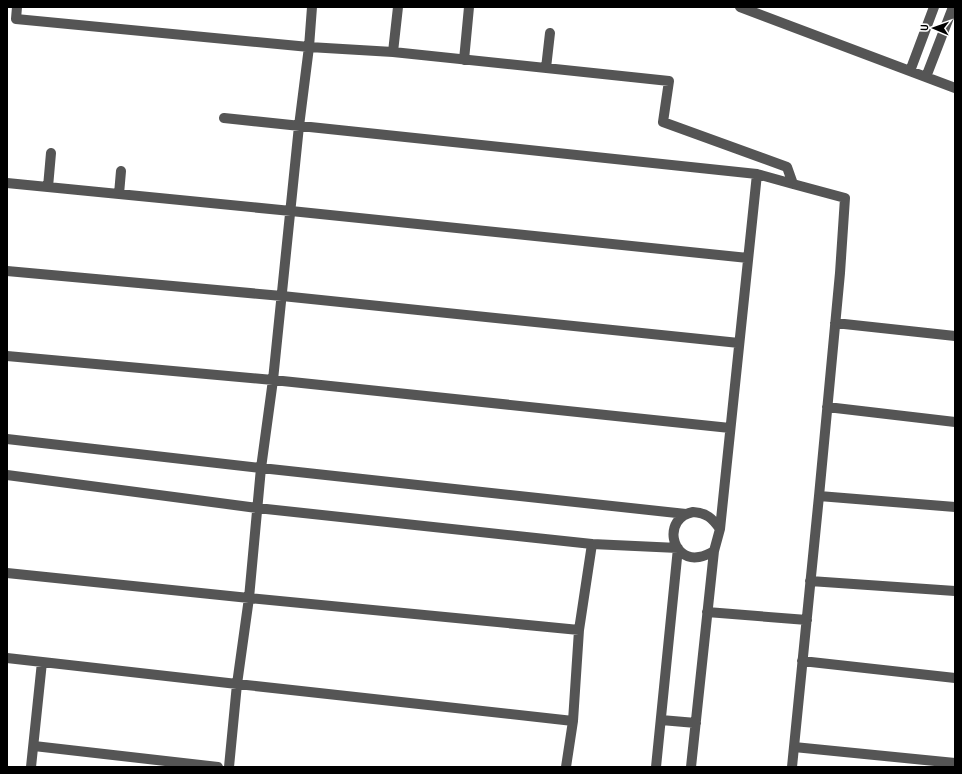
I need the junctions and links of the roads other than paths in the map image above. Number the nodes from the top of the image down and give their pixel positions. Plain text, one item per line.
1 (17, 7) edge
2 (312, 7) edge
3 (398, 7) edge
4 (469, 7) edge
5 (740, 7) edge
6 (934, 7) edge
7 (953, 7) edge
8 (550, 33) dead end
9 (309, 47) junction
10 (393, 52) junction
11 (464, 60) junction
12 (546, 68) junction
13 (910, 71) junction
14 (926, 77) junction
15 (955, 88) edge
16 (224, 118) dead end
17 (300, 126) junction
18 (51, 153) dead end
19 (121, 171) dead end
20 (757, 174) junction
21 (7, 183) edge
22 (793, 184) junction
23 (48, 187) junction
24 (119, 194) junction
25 (291, 211) junction
26 (748, 258) junction
27 (7, 271) edge
28 (282, 296) junction
29 (835, 323) junction
30 (955, 336) edge
31 (739, 343) junction
32 (7, 356) edge
33 (273, 380) junction
34 (827, 407) junction
35 (955, 422) edge
36 (730, 428) junction
37 (7, 439) edge
38 (261, 468) junction
39 (7, 475) edge
40 (819, 496) junction
41 (955, 507) edge
42 (257, 508) junction
43 (686, 514) junction
44 (720, 529) junction
45 (592, 544) junction
46 (678, 548) junction
47 (714, 551) junction
48 (7, 573) edge
49 (810, 581) junction
50 (955, 591) edge
51 (249, 598) junction
52 (707, 612) junction
53 (807, 620) junction
54 (579, 630) junction
55 (7, 658) edge
56 (802, 661) junction
57 (42, 662) junction
58 (955, 678) edge
59 (237, 684) junction
60 (661, 720) junction
61 (573, 721) junction
62 (696, 723) junction
63 (34, 746) junction
64 (794, 747) junction
65 (955, 763) edge
66 (31, 767) edge
67 (218, 767) edge
68 (229, 767) edge
69 (566, 767) edge
70 (656, 767) edge
71 (691, 767) edge
72 (792, 767) edge

1 - 9 street
2 - 9 street
3 - 10 street
4 - 11 street
5 - 13 street
6 - 13 street
7 - 14 street
8 - 12 street
9 - 10 street
9 - 17 street
10 - 11 street
11 - 12 street
12 - 22 street
13 - 14 street
14 - 15 street
16 - 17 street
17 - 20 street
17 - 25 street
18 - 23 street
19 - 24 street
20 - 22 street
20 - 26 street
21 - 23 street
22 - 29 street
23 - 24 street
24 - 25 street
25 - 26 street
25 - 28 street
26 - 31 street
27 - 28 street
28 - 31 street
28 - 33 street
29 - 30 street
29 - 34 street
31 - 36 street
32 - 33 street
33 - 36 street
33 - 38 street
34 - 35 street
34 - 40 street
36 - 44 street
37 - 38 street
38 - 42 street
38 - 43 street
39 - 42 street
40 - 41 street
40 - 49 street
42 - 45 street
42 - 51 street
43 - 44 street
43 - 46 street
44 - 47 street
45 - 46 street
45 - 54 street
46 - 47 street
46 - 60 street
47 - 52 street
48 - 51 street
49 - 50 street
49 - 53 street
51 - 54 street
51 - 59 street
52 - 53 street
52 - 62 street
53 - 56 street
54 - 61 street
55 - 57 street
56 - 58 street
56 - 64 street
57 - 59 street
57 - 63 street
59 - 61 street
59 - 68 street
60 - 62 street
60 - 70 street
61 - 69 street
62 - 71 street
63 - 66 street
63 - 67 street
64 - 65 street
64 - 72 street

